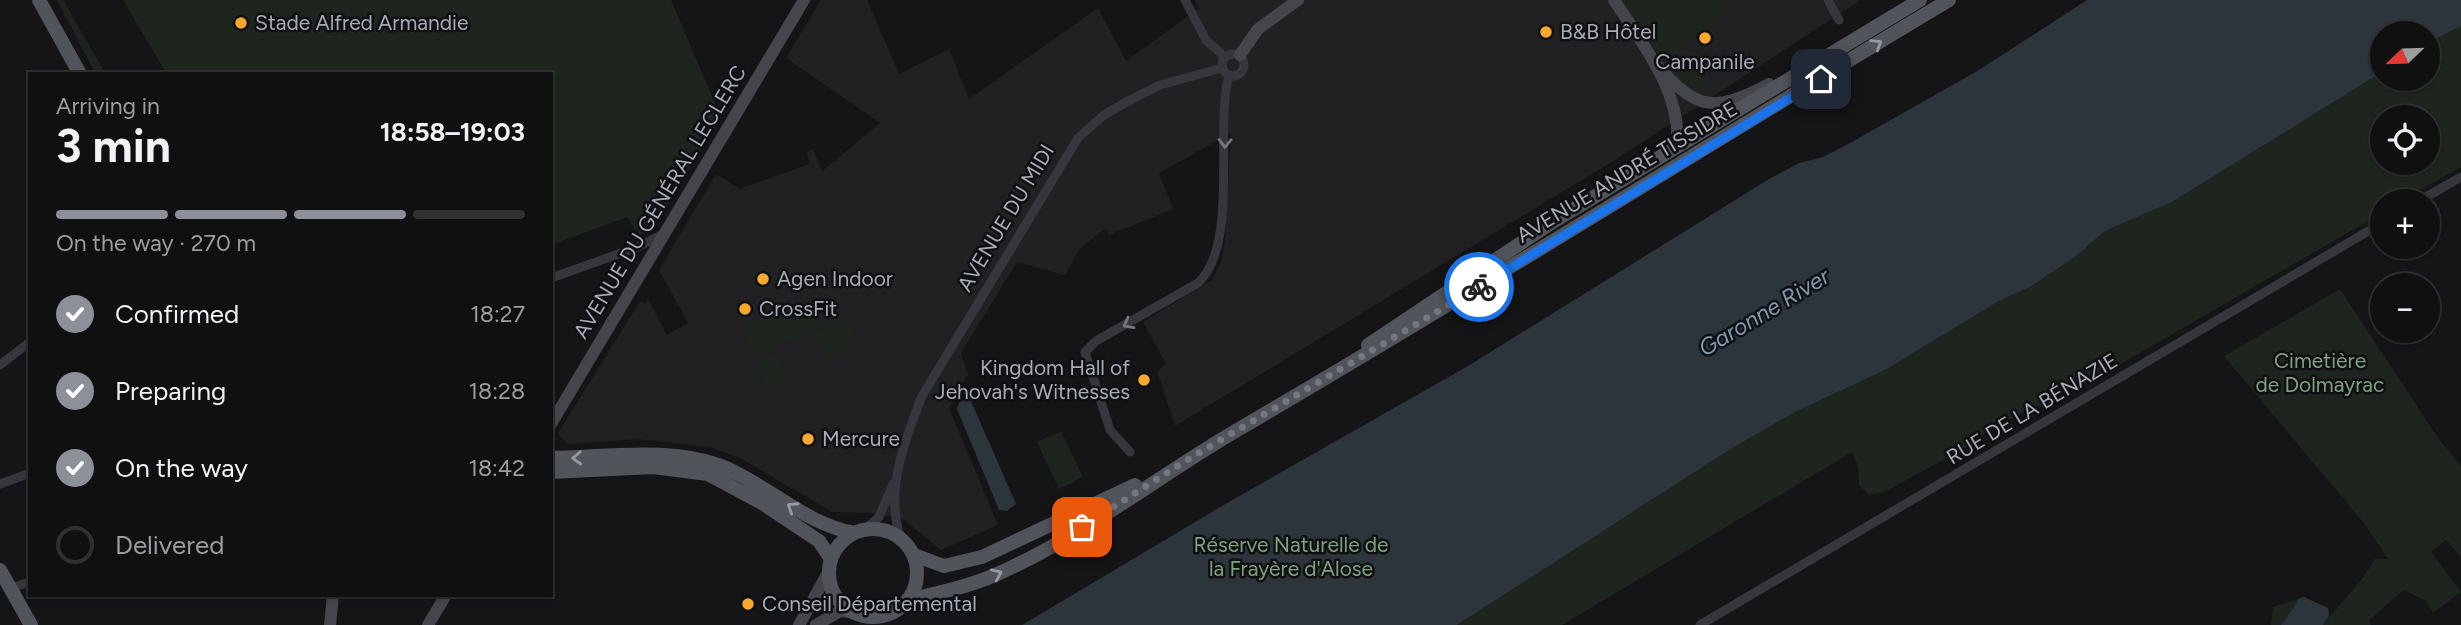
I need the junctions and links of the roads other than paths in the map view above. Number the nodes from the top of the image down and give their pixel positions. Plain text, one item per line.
1 (39, 0) edge
2 (804, 0) edge
3 (1185, 0) edge
4 (1297, 0) edge
5 (1614, 0) edge
6 (1828, 0) edge
7 (1920, 0) edge
8 (1949, 0) edge
9 (1839, 20) dead end
10 (1850, 42) junction
11 (1240, 55) junction
12 (1225, 57) junction
13 (1653, 61) junction
14 (1226, 71) junction
15 (79, 72) edge
16 (1676, 146) junction
17 (2461, 177) edge
18 (2440, 189) edge
19 (2370, 230) edge
20 (663, 234) junction
21 (553, 277) edge
22 (28, 344) edge
23 (28, 349) edge
24 (2, 363) edge
25 (1289, 400) junction
26 (553, 421) edge
27 (1130, 452) dead end
28 (553, 458) edge
29 (1187, 460) junction
30 (900, 466) junction
31 (553, 472) edge
32 (28, 474) edge
33 (0, 484) edge
34 (859, 532) junction
35 (900, 536) junction
36 (914, 555) junction
37 (830, 565) junction
38 (3, 578) edge
39 (28, 582) edge
40 (333, 597) edge
41 (445, 597) edge
42 (900, 612) edge
43 (853, 614) junction
44 (31, 625) edge
45 (330, 625) edge
46 (429, 625) edge
47 (799, 625) edge
48 (816, 625) edge
49 (869, 625) edge
50 (1700, 625) edge

1 - 15 main road
2 - 20 street, AVENUE DU GÉNÉRAL LECLERC
3 - 12 street
4 - 11 street
5 - 13 street
6 - 9 street
7 - 10 main road, AVENUE ANDRÉ TISSIDRE
25 -> 8 main road, AVENUE ANDRÉ TISSIDRE
10 - 13 street
10 - 16 main road, AVENUE ANDRÉ TISSIDRE
11 - 12 street
11 - 14 street
12 - 14 street
13 - 16 street
14 -> 27 street
14 - 30 street, AVENUE DU MIDI
16 - 25 main road, AVENUE ANDRÉ TISSIDRE
17 - 18 street
19 - 50 street, RUE DE LA BÉNAZIE
20 - 21 street
20 - 26 street, AVENUE DU GÉNÉRAL LECLERC
22 - 24 street
23 - 24 street
25 - 29 main road, AVENUE ANDRÉ TISSIDRE
34 -> 28 main road
29 - 36 main road, AVENUE ANDRÉ TISSIDRE
42 -> 29 main road, AVENUE ANDRÉ TISSIDRE
30 - 34 street, AVENUE DU MIDI
30 - 35 street, AVENUE DU MIDI
31 - 37 main road
32 - 33 street
34 - 35 main road
34 - 37 main road
35 - 36 main road
36 - 42 main road
37 - 43 main road
37 - 47 street
38 - 39 street
38 - 44 main road
40 - 45 street
41 - 46 street
42 - 43 main road
43 - 48 street
43 - 49 main road

